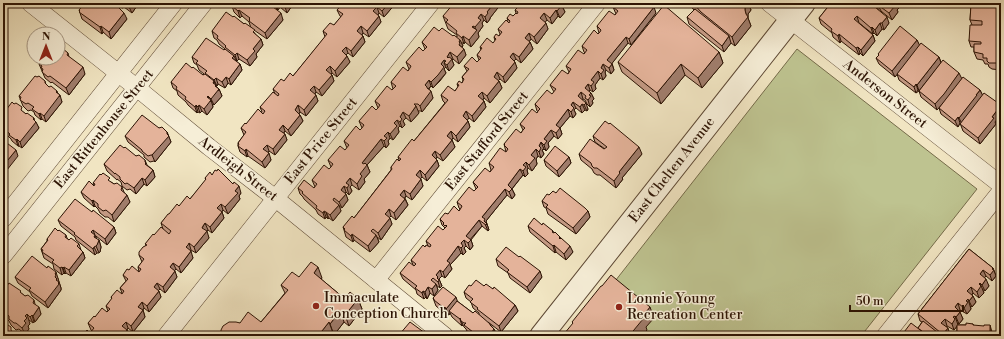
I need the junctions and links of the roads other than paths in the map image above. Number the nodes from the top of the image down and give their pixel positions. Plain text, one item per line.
1 (30, 3) edge
2 (174, 3) edge
3 (204, 3) edge
4 (431, 3) edge
5 (597, 3) edge
6 (769, 3) edge
7 (804, 3) edge
8 (790, 20) junction
9 (119, 73) junction
10 (137, 88) junction
11 (1001, 185) edge
12 (1001, 191) edge
13 (275, 198) junction
14 (3, 219) edge
15 (3, 256) edge
16 (376, 280) junction
17 (166, 336) edge
18 (445, 336) edge
19 (541, 336) edge
20 (885, 336) edge

1 - 9 street, Ardleigh Street
2 - 9 street, East Rittenhouse Street
3 - 10 street, East Rittenhouse Street
4 - 13 street, East Price Street
5 - 16 street, East Stafford Street
6 - 8 street, Anderson Street
7 - 8 street, East Chelten Avenue
8 - 11 street, Anderson Street
8 - 19 street, East Chelten Avenue
9 - 10 street, Ardleigh Street
9 - 14 street, East Rittenhouse Street
10 - 13 street, Ardleigh Street
10 - 15 street, East Rittenhouse Street
12 - 20 street
13 - 16 street, Ardleigh Street
13 - 17 street, East Price Street
16 - 18 street, Ardleigh Street

